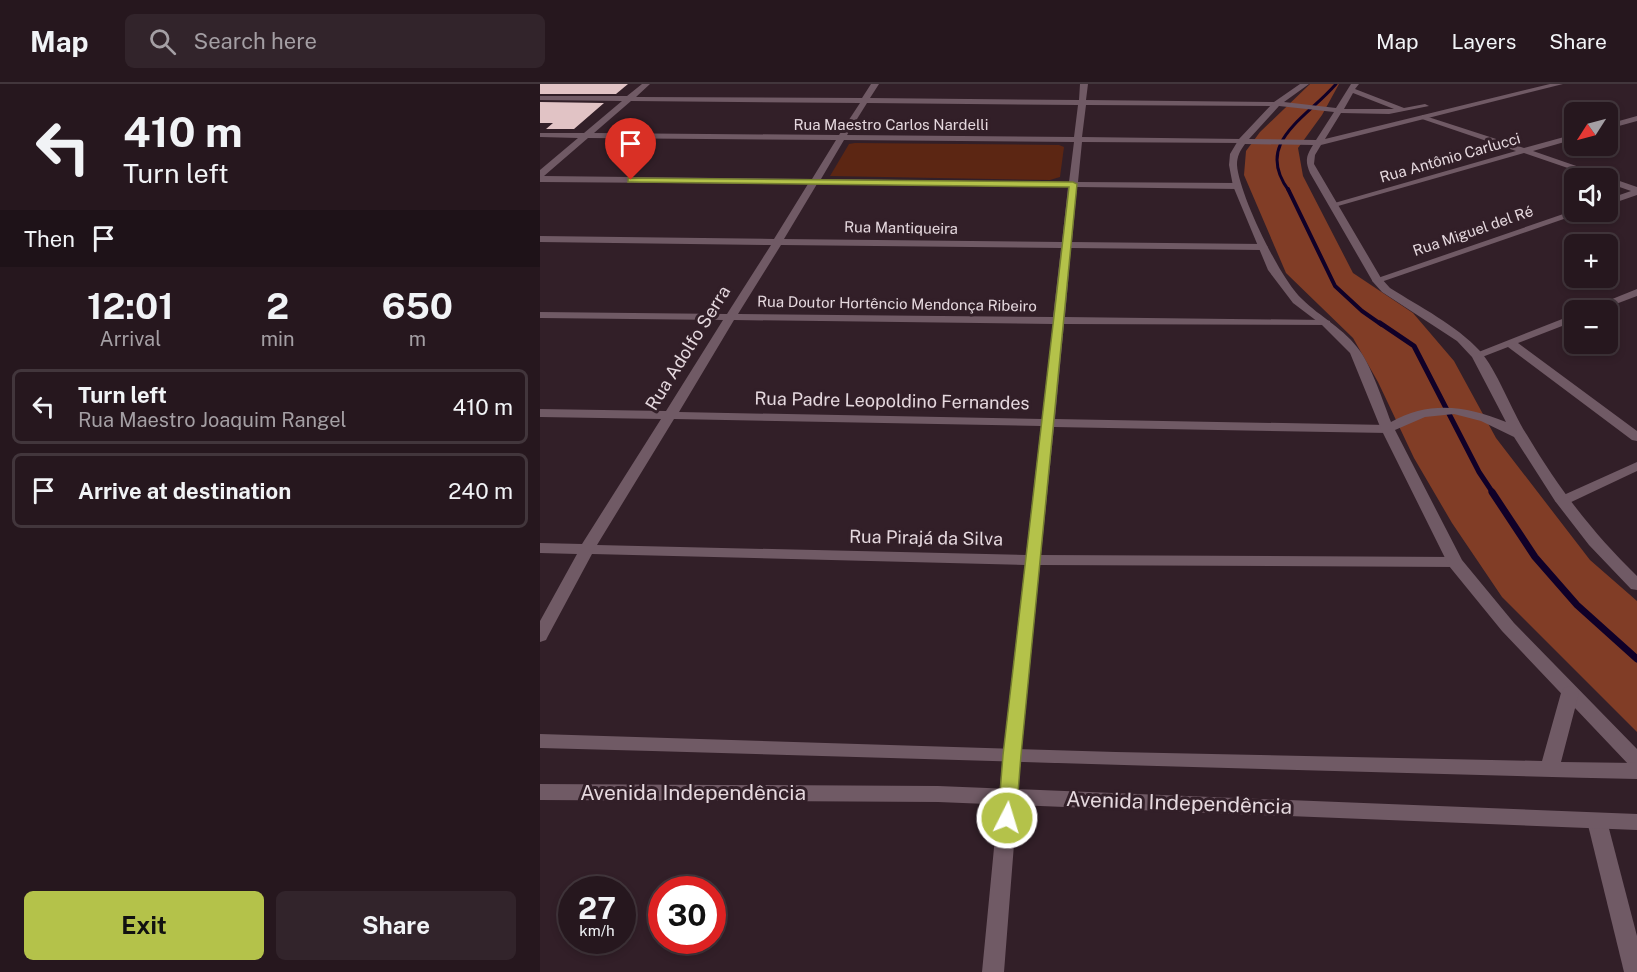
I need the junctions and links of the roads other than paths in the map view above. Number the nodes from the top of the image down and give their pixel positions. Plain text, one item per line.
1 (646, 84) edge
2 (875, 84) edge
3 (1084, 84) edge
4 (1305, 84) edge
5 (1524, 84) edge
6 (1559, 84) edge
7 (1352, 87) edge
8 (1538, 89) junction
9 (540, 98) edge
10 (628, 99) junction
11 (865, 101) junction
12 (1438, 103) dead end
13 (1082, 104) junction
14 (1277, 104) junction
15 (1337, 110) junction
16 (1407, 111) junction
17 (1425, 117) junction
18 (1637, 118) edge
19 (1618, 124) edge
20 (540, 135) edge
21 (586, 136) junction
22 (841, 138) junction
23 (1564, 139) edge
24 (1078, 140) junction
25 (1242, 141) junction
26 (1318, 143) junction
27 (1525, 150) junction
28 (1575, 168) edge
29 (540, 177) edge
30 (814, 182) junction
31 (1073, 184) junction
32 (1618, 184) edge
33 (1237, 186) junction
34 (1637, 191) edge
35 (1618, 198) edge
36 (1334, 206) junction
37 (1564, 217) edge
38 (540, 238) edge
39 (777, 242) junction
40 (1065, 244) junction
41 (1263, 247) junction
42 (1377, 280) junction
43 (1637, 292) edge
44 (1617, 300) edge
45 (540, 315) edge
46 (731, 317) junction
47 (1058, 321) junction
48 (1564, 321) edge
49 (1326, 323) junction
50 (1510, 343) junction
51 (1477, 355) junction
52 (540, 413) edge
53 (670, 414) junction
54 (1047, 422) junction
55 (1388, 429) junction
56 (1519, 434) junction
57 (1637, 437) edge
58 (1637, 466) edge
59 (1562, 501) junction
60 (540, 548) edge
61 (587, 549) junction
62 (1032, 560) junction
63 (1455, 561) junction
64 (1637, 585) edge
65 (540, 636) edge
66 (1570, 693) junction
67 (540, 741) edge
68 (1012, 755) junction
69 (1637, 761) edge
70 (1549, 769) junction
71 (1637, 771) edge
72 (540, 792) edge
73 (1009, 796) junction
74 (1597, 821) junction
75 (1637, 822) edge
76 (993, 972) edge
77 (1635, 972) edge

1 - 10 street
2 - 11 street, Rua Adolfo Serra
3 - 13 street
4 - 14 street
5 - 8 street
6 - 8 street, Rua Maestro Carlos Nardelli
7 - 15 street
7 - 16 street
8 - 17 street, Rua Maestro Carlos Nardelli
9 - 10 street
10 - 11 street
10 - 21 street
11 - 13 street
11 - 22 street, Rua Adolfo Serra
12 - 16 street
13 - 14 street
13 - 24 street
14 - 15 street
14 - 25 street
15 - 16 street
15 - 26 street
16 - 17 street
17 - 26 street, Rua Maestro Carlos Nardelli
17 - 27 street
18 - 19 street
20 - 21 street, Rua Maestro Carlos Nardelli
21 - 22 street, Rua Maestro Carlos Nardelli
21 - 29 street
22 - 24 street, Rua Maestro Carlos Nardelli
22 - 30 street, Rua Adolfo Serra
23 - 27 street, Rua Antônio Carlucci
24 - 25 street, Rua Maestro Carlos Nardelli
24 - 31 street
25 - 26 street, Rua Maestro Carlos Nardelli
25 - 33 street
26 - 36 street
27 - 28 street
27 - 36 street, Rua Antônio Carlucci
29 - 30 street
30 - 31 street
30 - 39 street, Rua Adolfo Serra
31 - 33 street
31 - 40 street
32 - 34 street
33 - 41 street
34 - 35 street
36 - 42 street
37 - 42 street, Rua Miguel del Ré
38 - 39 street, Rua Mantiqueira
39 - 40 street, Rua Mantiqueira
39 - 46 street, Rua Adolfo Serra
40 - 41 street, Rua Mantiqueira
40 - 47 street
41 - 49 street
42 - 51 street
43 - 44 street
45 - 46 street, Rua Doutor Hortêncio Mendonça Ribeiro
46 - 47 street, Rua Doutor Hortêncio Mendonça Ribeiro
46 - 53 street, Rua Adolfo Serra
47 - 49 street, Rua Doutor Hortêncio Mendonça Ribeiro
47 - 54 street
48 - 50 street
49 - 55 street
50 - 51 street
50 - 57 street
51 - 56 street
52 - 53 street, Rua Padre Leopoldino Fernandes
53 - 54 street, Rua Padre Leopoldino Fernandes
53 - 61 street, Rua Adolfo Serra
54 - 55 street, Rua Padre Leopoldino Fernandes
54 - 62 street
55 - 56 street
55 - 63 street
56 - 59 street
58 - 59 street
59 - 64 street
60 - 61 street, Rua Pirajá da Silva
61 - 62 street, Rua Pirajá da Silva
61 - 65 street, Rua Adolfo Serra
62 - 63 street, Rua Pirajá da Silva
62 - 68 street
63 - 66 street
66 - 69 street
66 - 70 street
67 - 68 street
68 - 70 street
68 - 73 street
70 - 71 street
72 - 73 street, Avenida Independência
73 - 74 street, Avenida Independência
73 - 76 street
74 - 75 street, Avenida Independência
74 - 77 street

